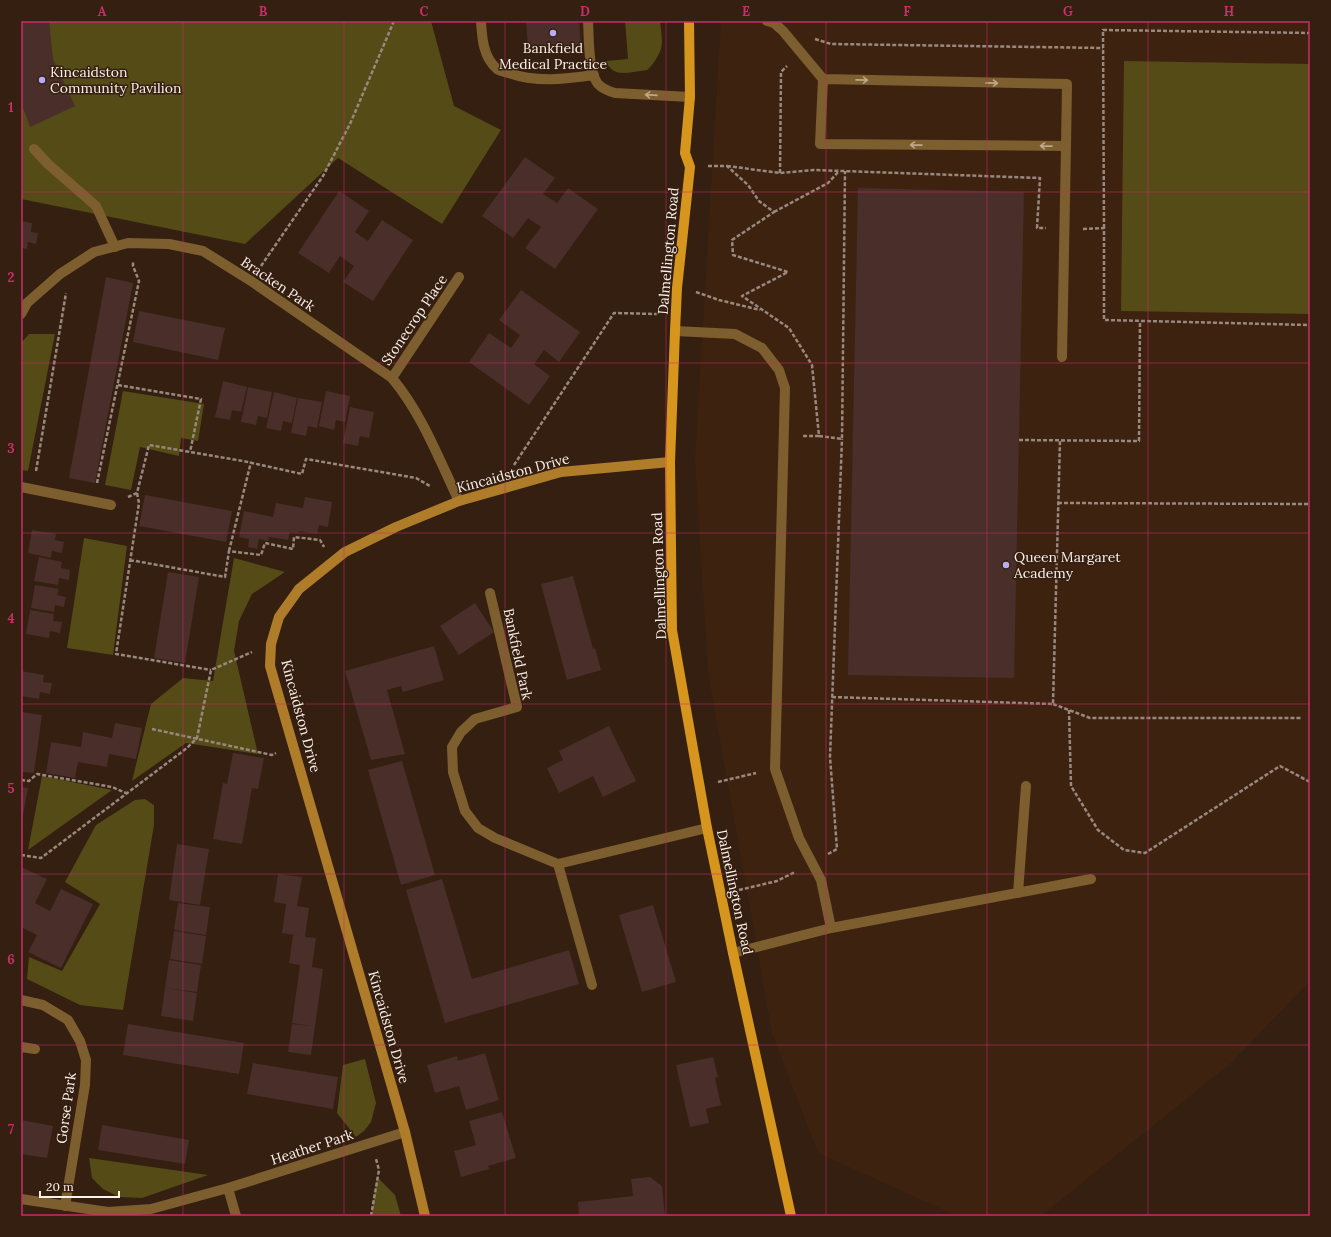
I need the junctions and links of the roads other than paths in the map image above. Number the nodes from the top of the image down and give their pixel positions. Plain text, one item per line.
1 (480, 21) edge
2 (588, 21) edge
3 (689, 21) edge
4 (767, 21) edge
5 (594, 74) junction
6 (823, 79) junction
7 (690, 97) junction
8 (1066, 146) junction
9 (34, 149) dead end
10 (115, 247) junction
11 (459, 277) dead end
12 (21, 314) edge
13 (674, 331) junction
14 (1062, 357) dead end
15 (392, 378) junction
16 (670, 462) junction
17 (21, 487) edge
18 (459, 501) junction
19 (111, 505) road end
20 (490, 593) dead end
21 (1026, 786) dead end
22 (707, 828) junction
23 (558, 864) junction
24 (1091, 879) dead end
25 (1018, 893) junction
26 (831, 928) junction
27 (733, 953) junction
28 (592, 985) dead end
29 (21, 1000) edge
30 (21, 1047) edge
31 (35, 1049) dead end
32 (405, 1132) junction
33 (228, 1188) junction
34 (21, 1199) edge
35 (65, 1206) junction
36 (236, 1216) edge
37 (425, 1216) edge
38 (791, 1216) edge

1 - 5 street
2 - 5 street
3 - 7 main road, Dalmellington Road
4 - 6 street
7 -> 5 street
6 -> 8 street
8 -> 6 street
7 - 13 main road, Dalmellington Road
8 - 14 street
9 - 10 street
10 - 12 street, Bracken Park
10 - 15 street, Bracken Park
11 - 15 street, Stonecrop Place
13 - 16 main road, Dalmellington Road
13 - 26 street
15 - 18 street, Bracken Park
16 - 18 street, Kincaidston Drive
16 - 22 main road, Dalmellington Road
17 - 19 street
18 - 32 street, Kincaidston Drive
20 - 23 street, Bankfield Park
21 - 25 street
22 - 23 street
22 - 27 main road, Dalmellington Road
23 - 28 street
24 - 25 street
25 - 26 street
26 - 27 street
27 - 38 main road, Dalmellington Road
29 - 35 street, Gorse Park
30 - 31 street
32 - 33 street, Heather Park
32 - 37 street, Kincaidston Drive
33 - 35 street, Heather Park
33 - 36 street
34 - 35 street, Heather Park

